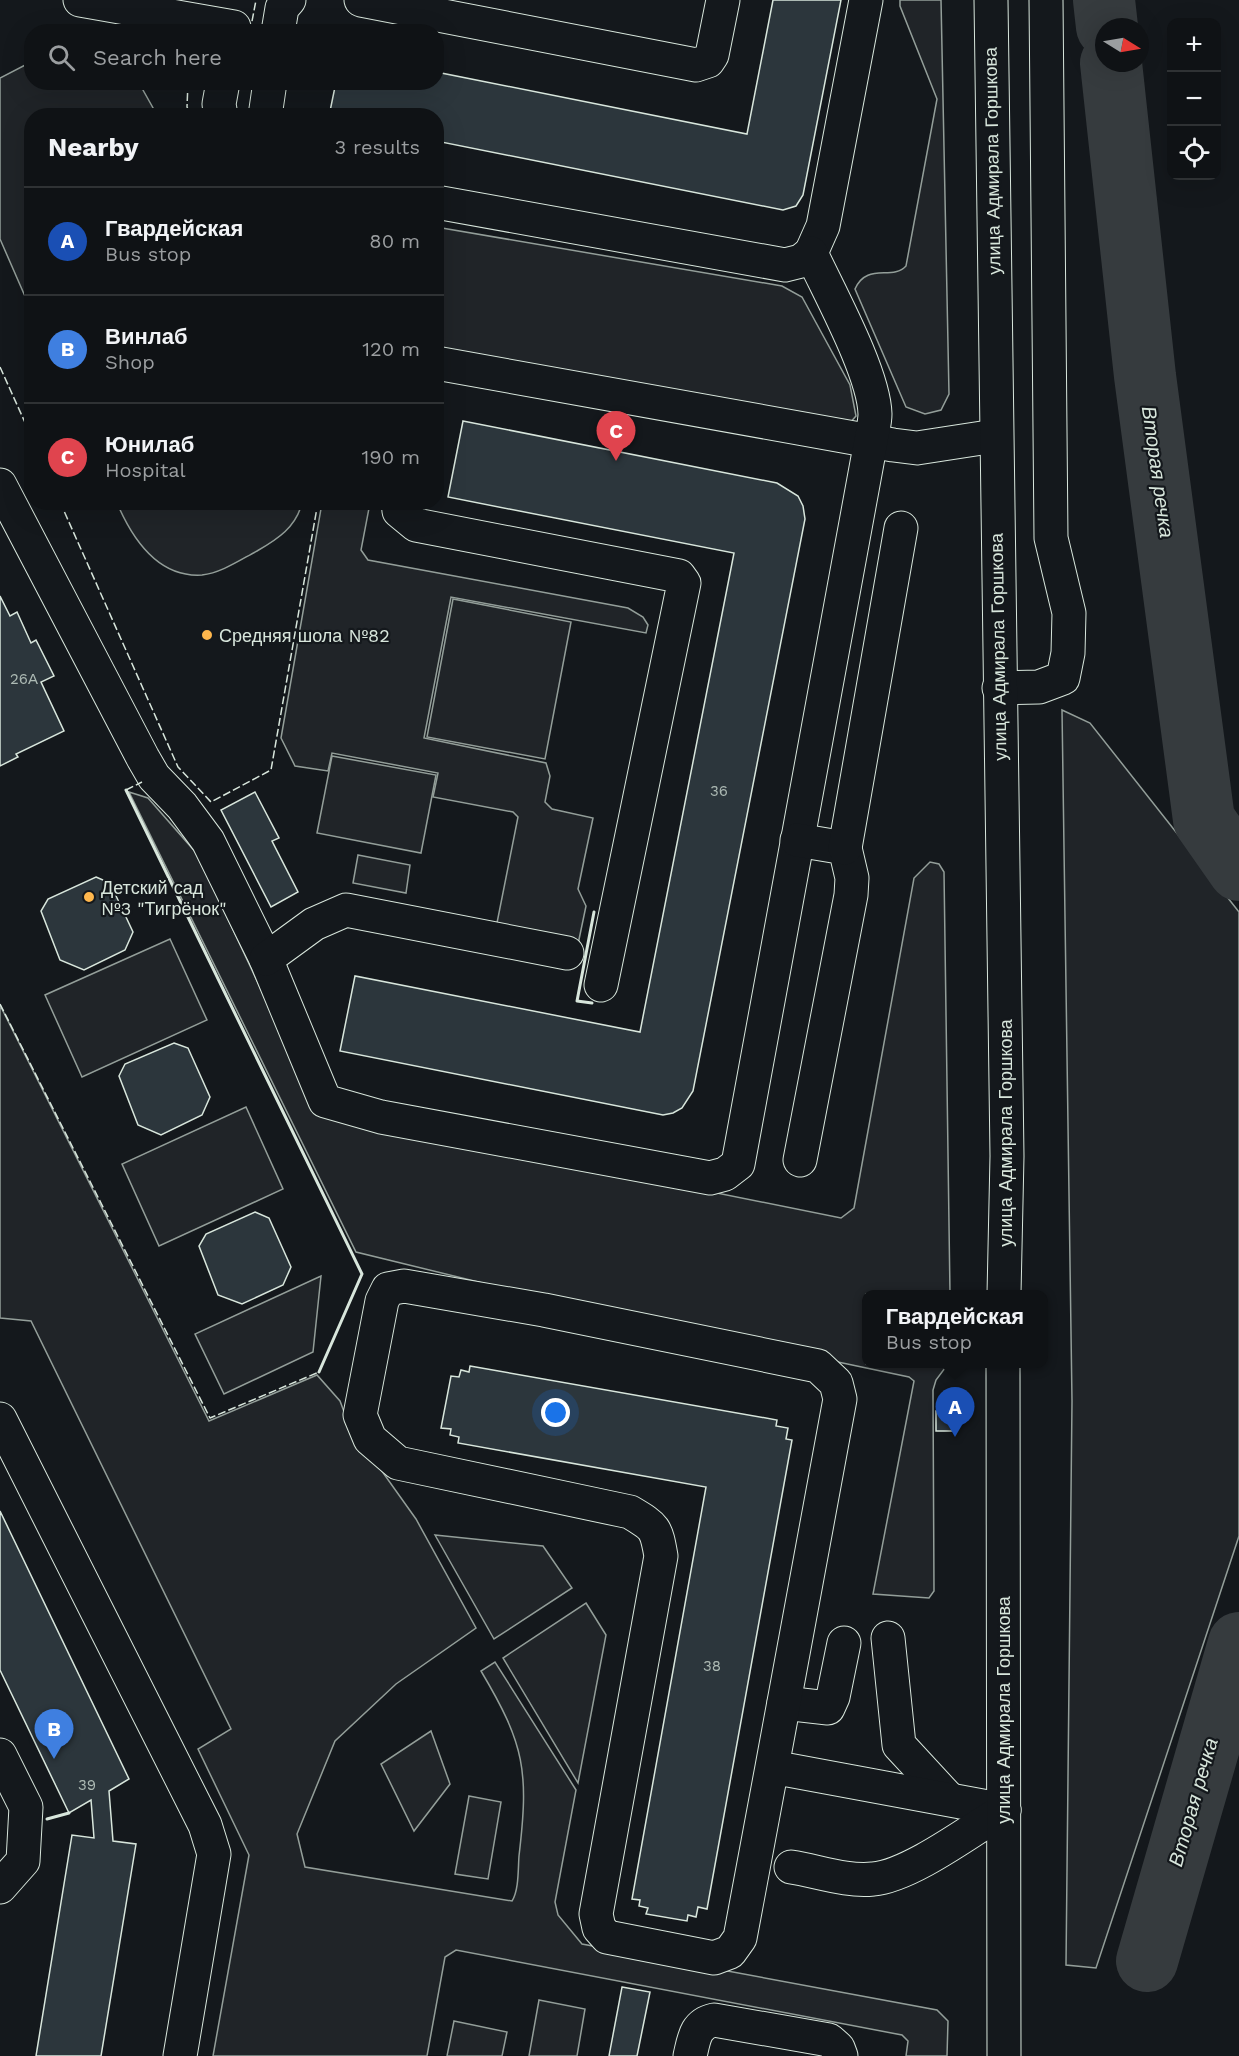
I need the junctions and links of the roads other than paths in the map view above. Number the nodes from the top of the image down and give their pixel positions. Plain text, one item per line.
1 (80, 0) edge
2 (289, 0) edge
3 (361, 0) edge
4 (723, 0) edge
5 (866, 0) edge
6 (991, 0) edge
7 (1046, 0) edge
8 (236, 20) edge
9 (279, 24) edge
10 (222, 90) edge
11 (269, 90) edge
12 (220, 108) edge
13 (266, 108) edge
14 (444, 203) edge
15 (811, 253) junction
16 (444, 364) edge
17 (995, 436) junction
18 (871, 441) junction
19 (0, 486) edge
20 (399, 510) edge
21 (901, 528) dead end
22 (999, 688) junction
23 (797, 840) junction
24 (845, 848) junction
25 (567, 953) dead end
26 (266, 959) junction
27 (601, 985) dead end
28 (800, 1160) dead end
29 (1004, 1290) edge
30 (1003, 1368) edge
31 (0, 1419) edge
32 (888, 1638) dead end
33 (844, 1643) dead end
34 (784, 1703) junction
35 (0, 1755) edge
36 (772, 1767) junction
37 (948, 1798) junction
38 (1004, 1810) junction
39 (791, 1867) dead end
40 (0, 1887) edge
41 (180, 2056) edge
42 (690, 2056) edge
43 (841, 2056) edge
44 (1004, 2056) edge

1 - 8 main road
2 - 9 main road
3 - 4 main road
5 - 15 main road
6 - 17 main road, улица Адмирала Горшкова
7 - 22 main road
10 - 12 main road
11 - 13 main road
14 - 15 main road
15 - 18 main road
16 - 18 main road
17 - 18 main road
17 - 22 main road, улица Адмирала Горшкова
18 - 23 main road
19 - 26 main road
20 - 27 main road
21 - 24 main road
22 - 29 main road, улица Адмирала Горшкова
23 - 24 main road
23 - 26 main road
24 - 28 main road
25 - 26 main road
30 - 38 main road, улица Адмирала Горшкова
31 - 41 main road
32 - 37 main road
33 - 34 main road
34 - 36 main road
34 - 36 main road
35 - 40 main road
36 - 37 main road
37 - 38 main road
38 - 39 main road
38 - 44 main road, улица Адмирала Горшкова
42 - 43 main road

